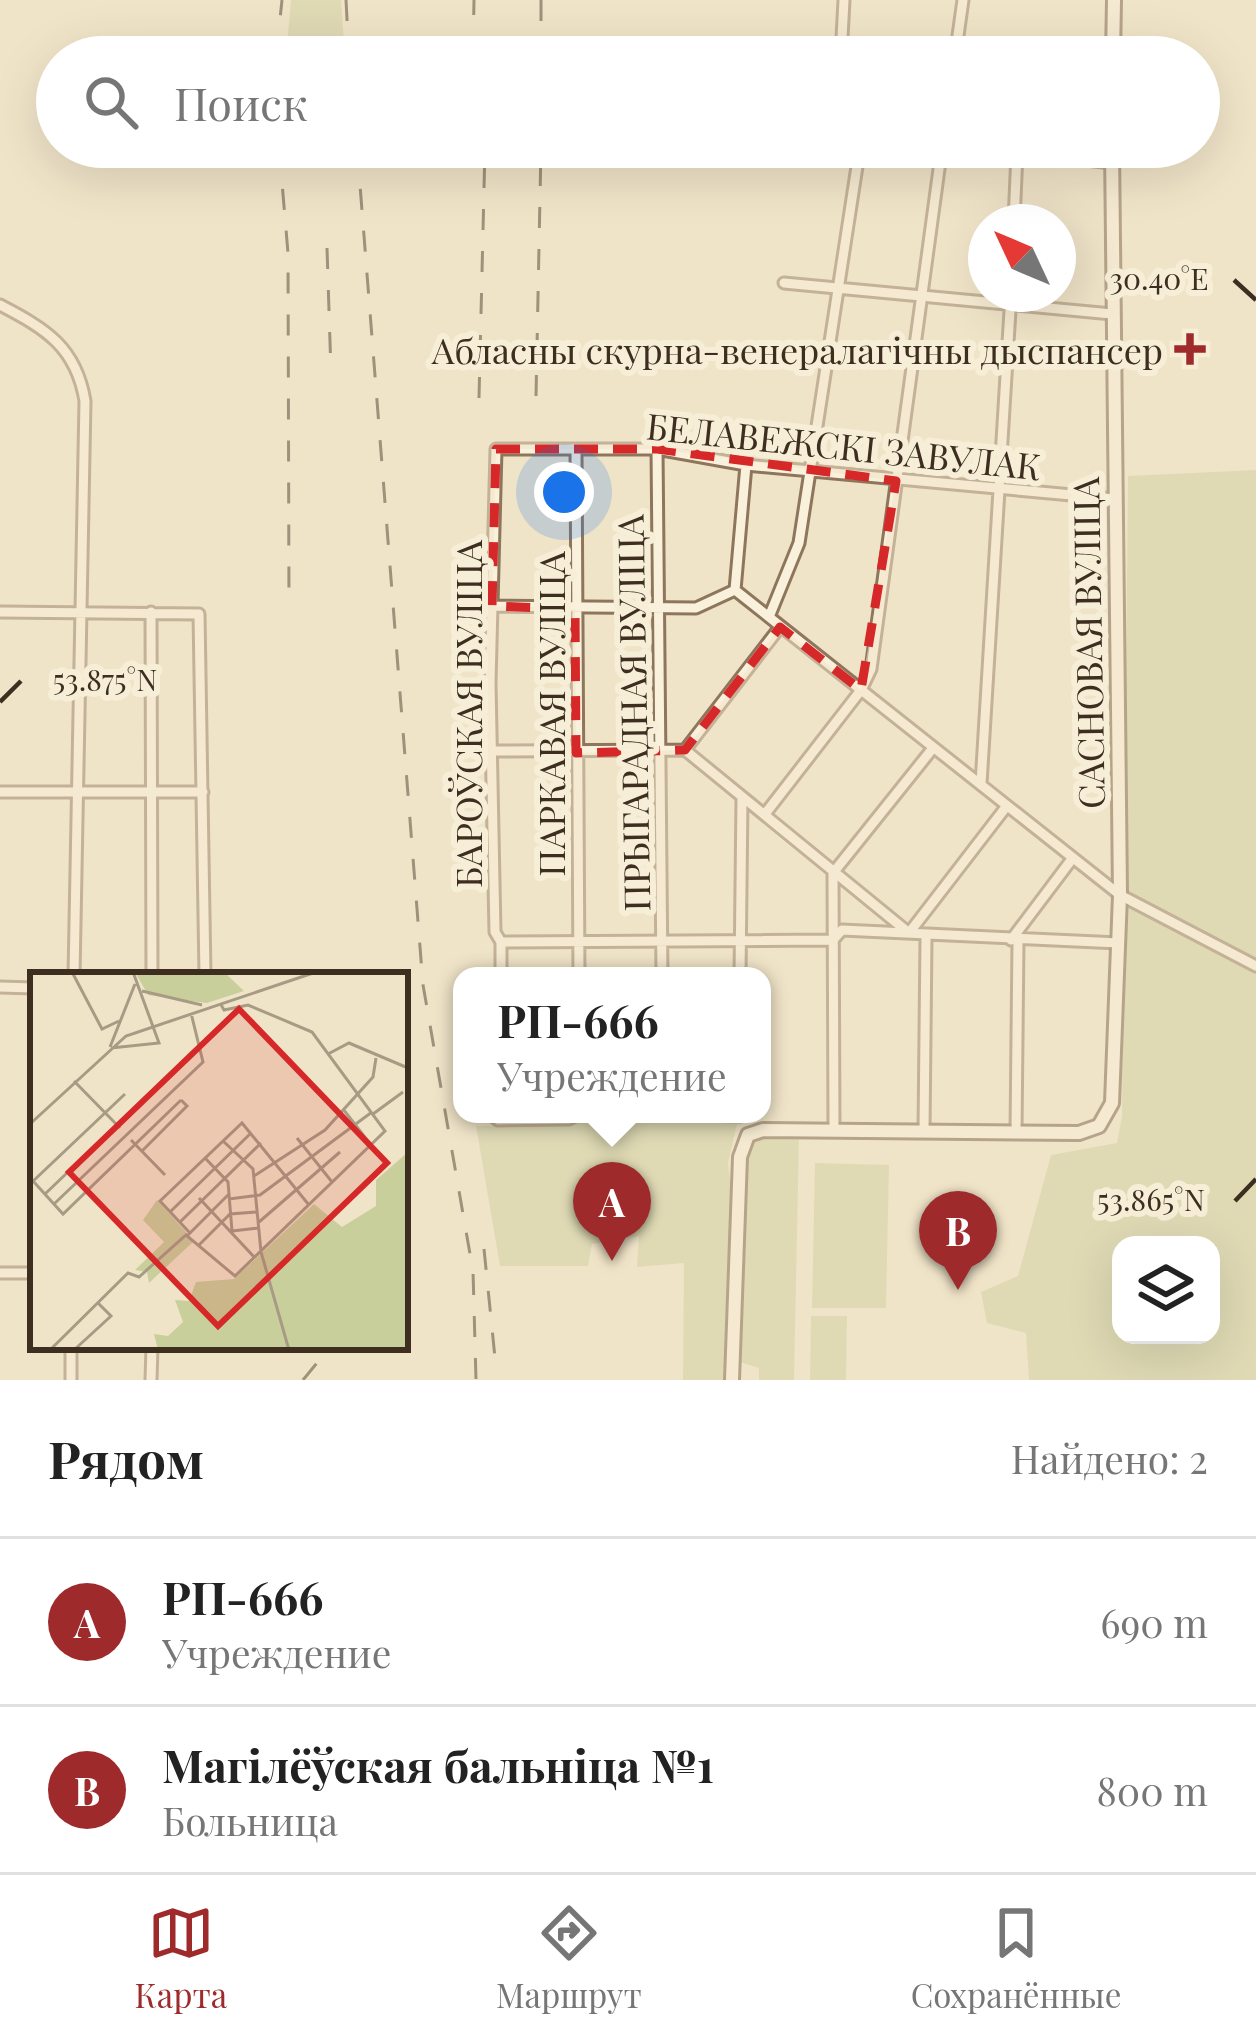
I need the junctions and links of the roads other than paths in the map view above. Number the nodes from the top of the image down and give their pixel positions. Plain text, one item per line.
1 (844, 0) edge
2 (963, 0) edge
3 (1114, 0) edge
4 (842, 36) edge
5 (958, 36) edge
6 (1113, 36) edge
7 (856, 168) edge
8 (939, 168) edge
9 (1016, 168) edge
10 (1112, 168) edge
11 (1015, 204) edge
12 (784, 283) dead end
13 (836, 286) junction
14 (922, 296) junction
15 (968, 298) edge
16 (0, 305) edge
17 (1076, 309) edge
18 (1010, 312) edge
19 (1112, 314) junction
20 (496, 449) joint
21 (657, 449) junction
22 (576, 452) junction
23 (746, 465) junction
24 (808, 472) junction
25 (896, 481) junction
26 (1002, 490) junction
27 (1115, 499) junction
28 (735, 590) junction
29 (492, 606) junction
30 (656, 607) junction
31 (575, 609) junction
32 (77, 611) junction
33 (0, 612) edge
34 (152, 612) junction
35 (769, 617) junction
36 (780, 627) junction
37 (861, 689) junction
38 (933, 748) junction
39 (686, 750) junction
40 (494, 751) junction
41 (576, 753) junction
42 (660, 753) junction
43 (981, 784) junction
44 (74, 791) junction
45 (152, 791) junction
46 (0, 792) edge
47 (202, 792) junction
48 (742, 798) junction
49 (1006, 807) junction
50 (765, 814) junction
51 (1072, 859) junction
52 (833, 873) junction
53 (1120, 895) junction
54 (909, 933) junction
55 (926, 938) junction
56 (740, 939) junction
57 (579, 940) junction
58 (662, 940) junction
59 (833, 940) junction
60 (1014, 940) junction
61 (501, 942) junction
62 (1119, 943) junction
63 (1256, 966) edge
64 (501, 967) edge
65 (579, 967) edge
66 (662, 967) edge
67 (740, 967) edge
68 (74, 972) edge
69 (152, 972) edge
70 (205, 972) edge
71 (0, 987) edge
72 (30, 988) edge
73 (743, 1123) edge
74 (834, 1130) junction
75 (924, 1131) junction
76 (1016, 1133) junction
77 (748, 1136) junction
78 (152, 1350) edge
79 (151, 1380) edge
80 (732, 1380) edge

1 - 4 street
2 - 5 street
3 - 6 main road
7 - 13 street
8 - 14 street
9 - 11 street
10 - 19 main road, САСНОВАЯ ВУЛІЦА
12 - 13 street
13 - 14 street
13 - 24 street
14 - 15 street
14 - 25 street
16 - 32 street
17 - 19 street
18 - 26 street
19 - 27 main road, САСНОВАЯ ВУЛІЦА
20 - 22 street, БЕЛАВЕЖСКІ ЗАВУЛАК
20 - 29 street, БАРОЎСКАЯ ВУЛІЦА
21 - 22 street, БЕЛАВЕЖСКІ ЗАВУЛАК
21 - 23 street, БЕЛАВЕЖСКІ ЗАВУЛАК
21 - 30 street, ПРЫГАРАДНАЯ ВУЛІЦА
22 - 31 street, ПАРКАВАЯ ВУЛІЦА
23 - 24 street, БЕЛАВЕЖСКІ ЗАВУЛАК
23 - 28 street
24 - 25 street, БЕЛАВЕЖСКІ ЗАВУЛАК
24 - 35 street
25 - 26 street, БЕЛАВЕЖСКІ ЗАВУЛАК
25 - 37 street
26 - 27 street, БЕЛАВЕЖСКІ ЗАВУЛАК
26 - 43 street
27 - 53 main road, САСНОВАЯ ВУЛІЦА
28 - 30 street
28 - 35 street
29 - 31 street
29 - 40 street, БАРОЎСКАЯ ВУЛІЦА
30 - 31 street
30 - 42 street, ПРЫГАРАДНАЯ ВУЛІЦА
31 - 41 street, ПАРКАВАЯ ВУЛІЦА
32 - 33 street
32 - 34 street
32 - 44 street
34 - 45 street
34 - 47 street
35 - 36 street
36 - 37 street
36 - 39 street
37 - 38 street
37 - 50 street
38 - 43 street
38 - 52 street
39 - 42 street
39 - 48 street
40 - 41 street
40 - 61 street, БАРОЎСКАЯ ВУЛІЦА
41 - 42 street
41 - 57 street, ПАРКАВАЯ ВУЛІЦА
42 - 58 street, ПРЫГАРАДНАЯ ВУЛІЦА
43 - 49 street
44 - 45 street
44 - 46 street
44 - 68 street
45 - 47 street
45 - 69 street
47 - 70 street
48 - 50 street
48 - 56 street
49 - 51 street
49 - 54 street
50 - 52 street
51 - 53 street
51 - 60 street
52 - 54 street
52 - 59 street
53 - 62 main road, САСНОВАЯ ВУЛІЦА
53 - 63 street
54 - 55 street
54 - 59 street
55 - 60 street
55 - 75 street
56 - 58 street
56 - 59 street
56 - 67 street
57 - 58 street
57 - 61 street
57 - 65 street, ПАРКАВАЯ ВУЛІЦА
58 - 66 street, ПРЫГАРАДНАЯ ВУЛІЦА
59 - 74 street
60 - 62 street
60 - 76 street
61 - 64 street, БАРОЎСКАЯ ВУЛІЦА
62 - 76 main road, САСНОВАЯ ВУЛІЦА
71 - 72 street
73 - 77 street
74 - 75 main road
74 - 77 main road
75 - 76 main road
77 - 80 main road
78 - 79 street

